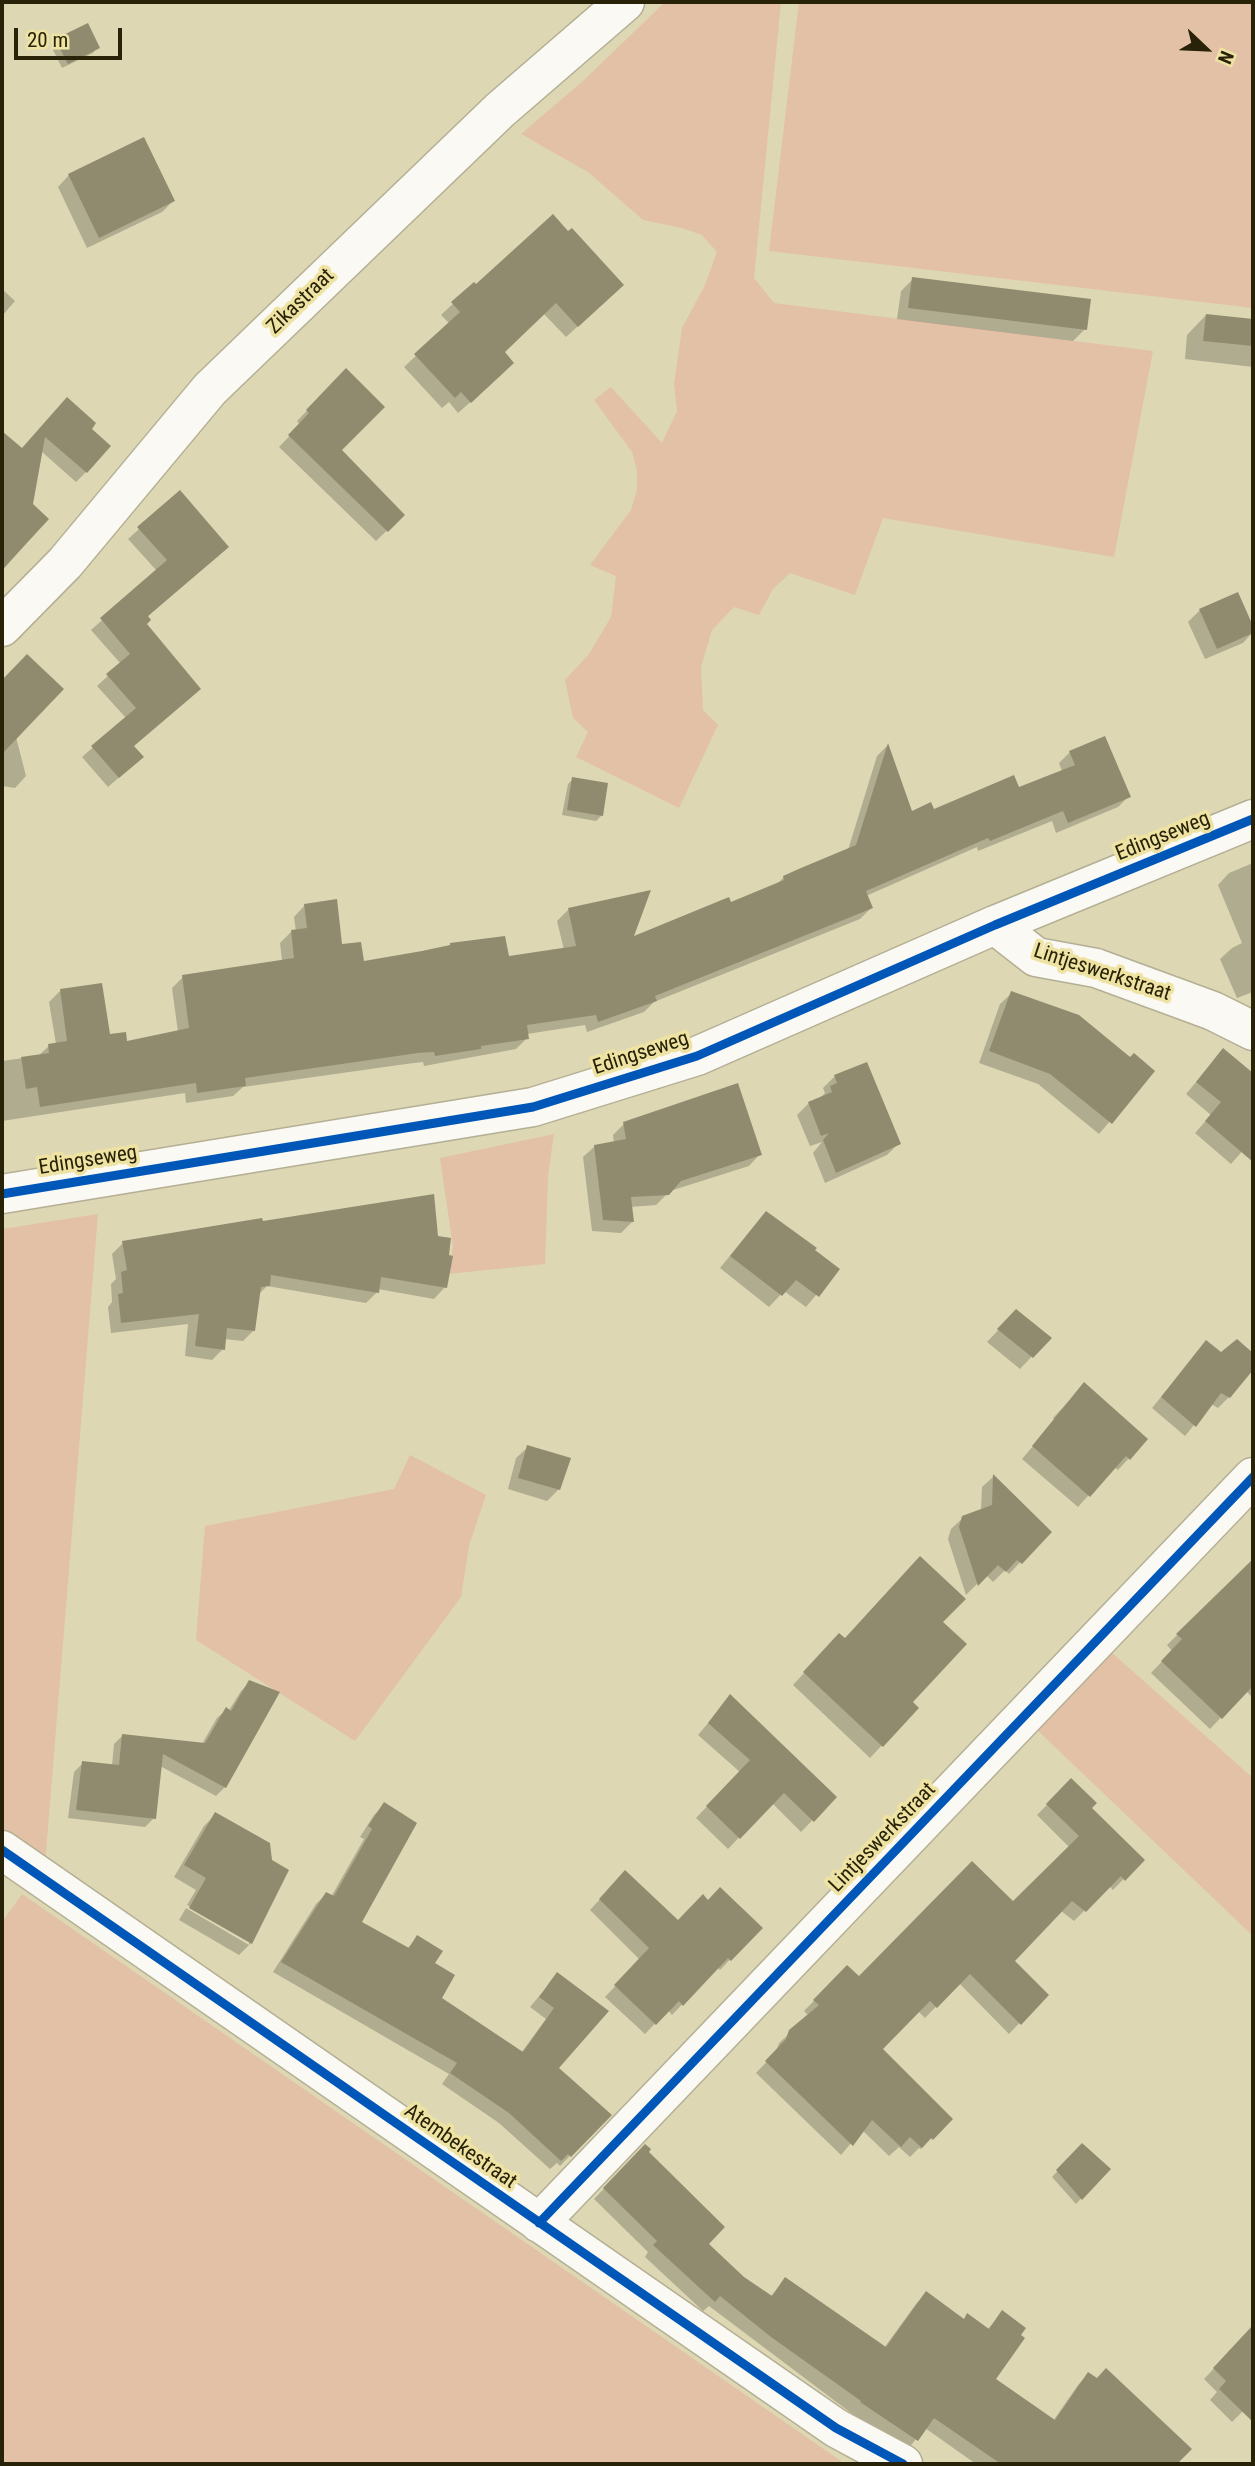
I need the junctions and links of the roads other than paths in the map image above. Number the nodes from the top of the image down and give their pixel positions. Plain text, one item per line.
1 (625, 2) edge
2 (2, 627) edge
3 (1253, 819) edge
4 (995, 925) junction
5 (1253, 1031) edge
6 (2, 1194) edge
7 (1253, 1477) edge
8 (2, 1850) edge
9 (539, 2223) junction
10 (903, 2464) edge

1 - 2 street, Zikastraat
3 - 4 street, Edingseweg
4 - 5 street, Lintjeswerkstraat
4 - 6 street, Edingseweg
7 - 9 street, Lintjeswerkstraat
8 - 9 street, Atembekestraat
9 - 10 street, Atembekestraat

